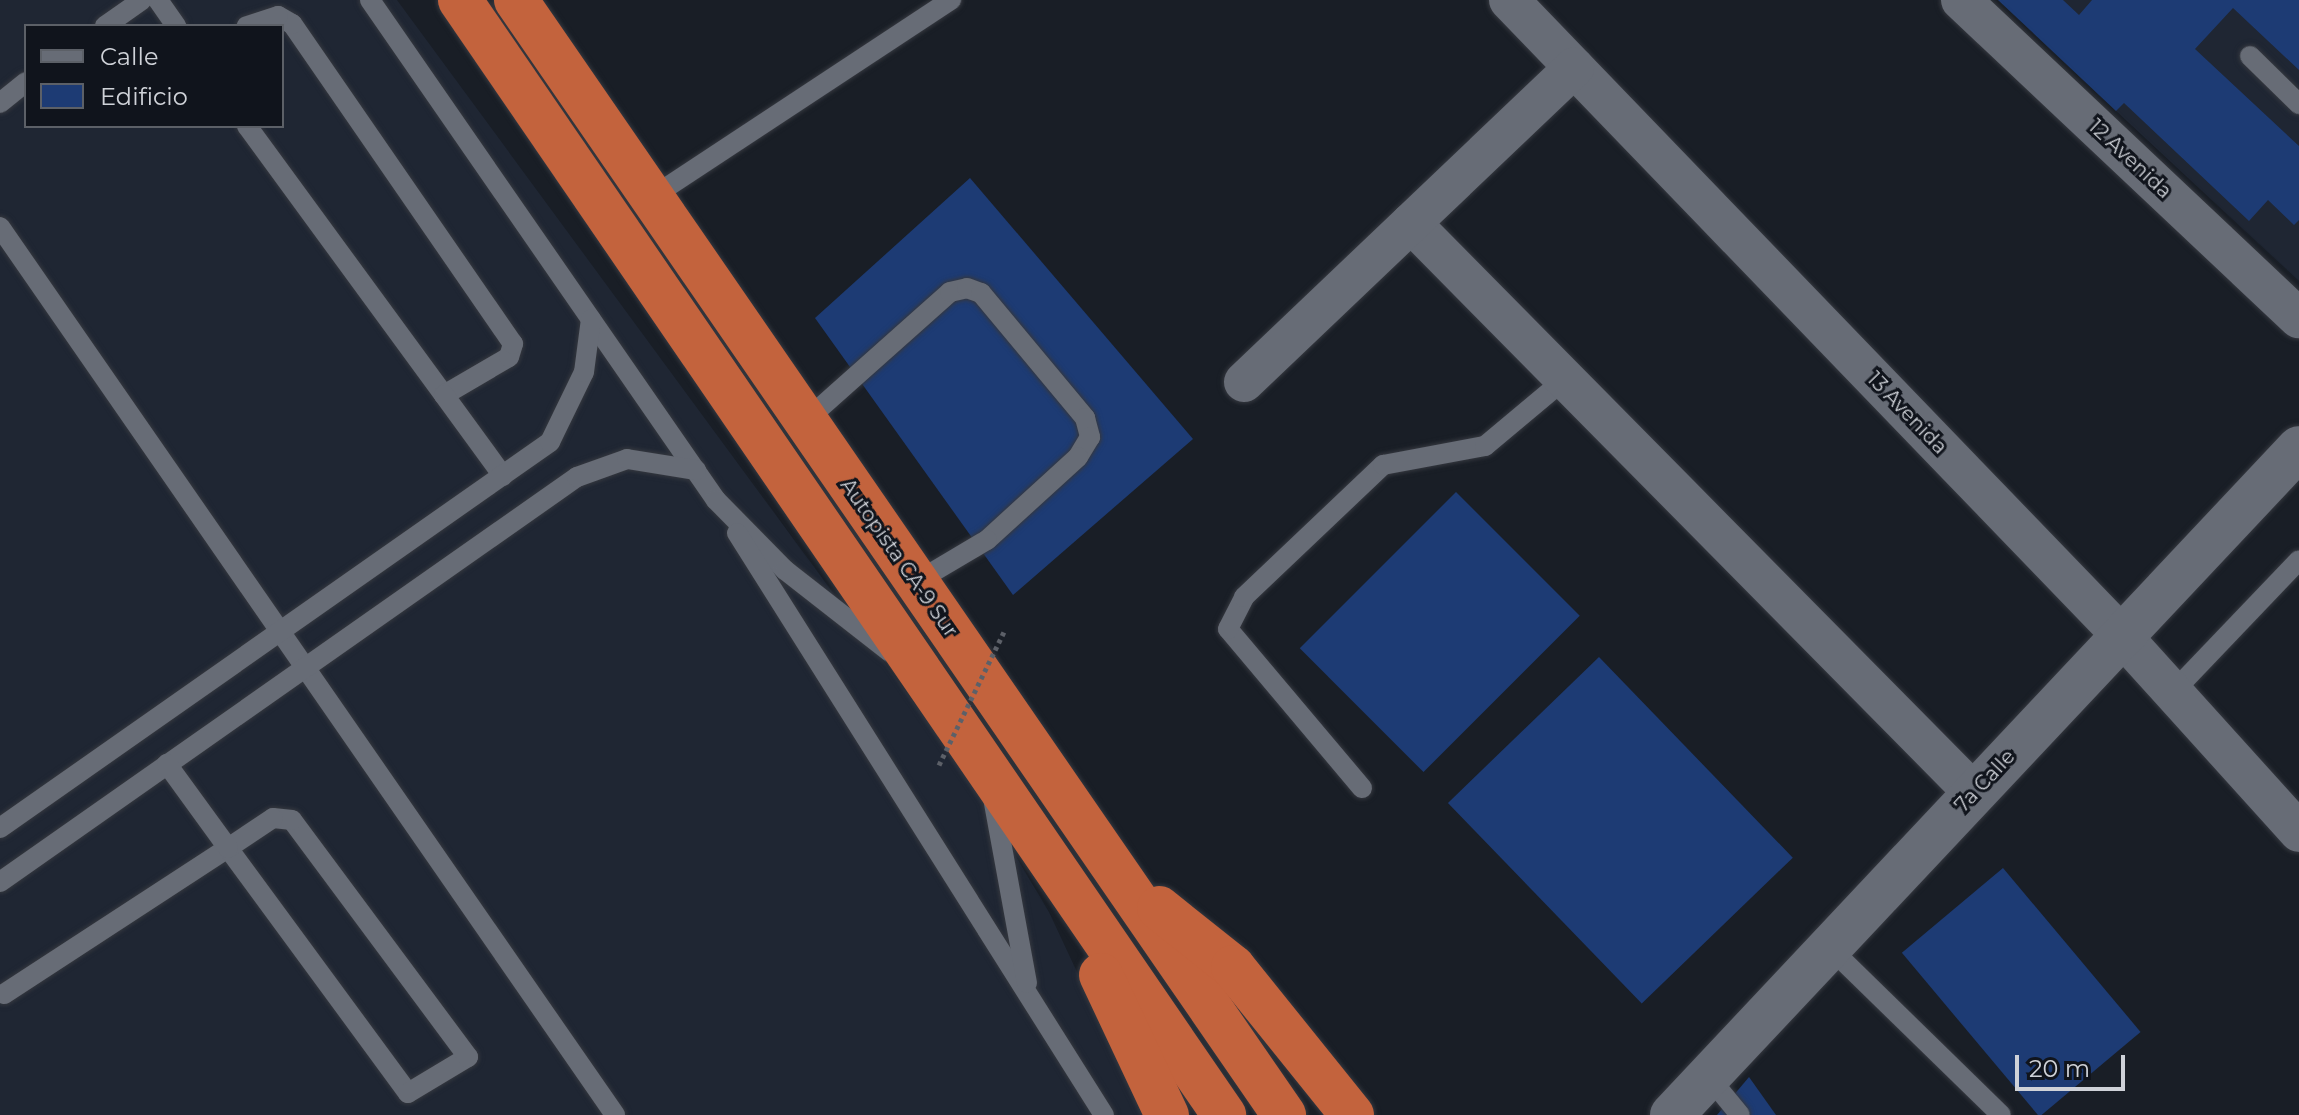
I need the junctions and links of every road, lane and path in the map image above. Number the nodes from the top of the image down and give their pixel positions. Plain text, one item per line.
1 (142, 0) edge
2 (158, 0) edge
3 (370, 0) edge
4 (460, 0) edge
5 (516, 0) edge
6 (951, 0) edge
7 (1509, 0) edge
8 (1961, 0) edge
9 (108, 24) edge
10 (175, 24) edge
11 (253, 24) edge
12 (2250, 56) dead end
13 (1574, 68) junction
14 (24, 84) edge
15 (0, 103) edge
16 (2299, 104) edge
17 (248, 128) edge
18 (649, 199) junction
19 (1411, 223) junction
20 (0, 227) edge
21 (2299, 318) edge
22 (591, 319) junction
23 (1565, 379) junction
24 (1244, 382) dead end
25 (444, 395) junction
26 (803, 423) junction
27 (2299, 448) edge
28 (696, 470) junction
29 (503, 476) junction
30 (716, 500) junction
31 (2299, 560) edge
32 (916, 582) junction
33 (280, 632) junction
34 (1004, 632) dead end
35 (2122, 636) junction
36 (305, 668) junction
37 (920, 675) junction
38 (2173, 692) junction
39 (167, 764) junction
40 (939, 765) dead end
41 (988, 775) junction
42 (1362, 788) dead end
43 (1974, 793) junction
44 (0, 828) edge
45 (2299, 832) edge
46 (228, 848) junction
47 (1047, 861) junction
48 (1126, 881) junction
49 (0, 882) edge
50 (1829, 947) junction
51 (4, 994) dead end
52 (1029, 996) junction
53 (1708, 1076) junction
54 (1101, 1114) edge
55 (615, 1115) edge
56 (1167, 1115) edge
57 (1224, 1115) edge
58 (1284, 1115) edge
59 (1352, 1115) edge
60 (1672, 1115) edge
61 (1740, 1115) edge
62 (2001, 1115) edge

1 - 9 lane
2 - 10 lane
3 - 22 lane
4 - 37 highway
5 - 18 highway, Autopista CA-9 Sur
6 - 18 lane
7 - 13 street, 13 Avenida
8 - 21 street, 12 Avenida
11 - 25 lane
12 - 16 lane
13 - 19 street
13 - 35 street, 13 Avenida
14 - 15 lane
17 - 25 lane
18 - 26 highway, Autopista CA-9 Sur
19 - 23 street
19 - 24 street
20 - 33 lane
22 - 28 lane
22 - 29 lane
23 - 42 lane
23 - 43 street
25 - 29 lane
26 - 32 highway, Autopista CA-9 Sur
26 - 32 lane
27 - 35 main road, 7a Calle
28 - 30 lane
28 - 36 lane
29 - 33 lane
30 - 37 lane
30 - 52 lane
31 - 38 lane
32 - 48 highway, Autopista CA-9 Sur
33 - 36 lane
33 - 44 lane
34 - 40 path, bridge
35 - 38 street, 13 Avenida
35 - 43 main road, 7a Calle
36 - 39 lane
36 - 55 lane
37 - 41 highway
38 - 45 street, 13 Avenida
39 - 46 lane
39 - 49 lane
41 - 47 highway
41 - 52 lane
43 - 50 main road, 7a Calle
46 - 46 lane
46 - 51 lane
47 - 56 highway
47 - 57 highway
48 - 58 highway, Autopista CA-9 Sur
48 - 59 highway
50 - 53 main road, 7a Calle
50 - 62 lane
52 - 54 lane
53 - 60 main road, 7a Calle
53 - 61 lane

